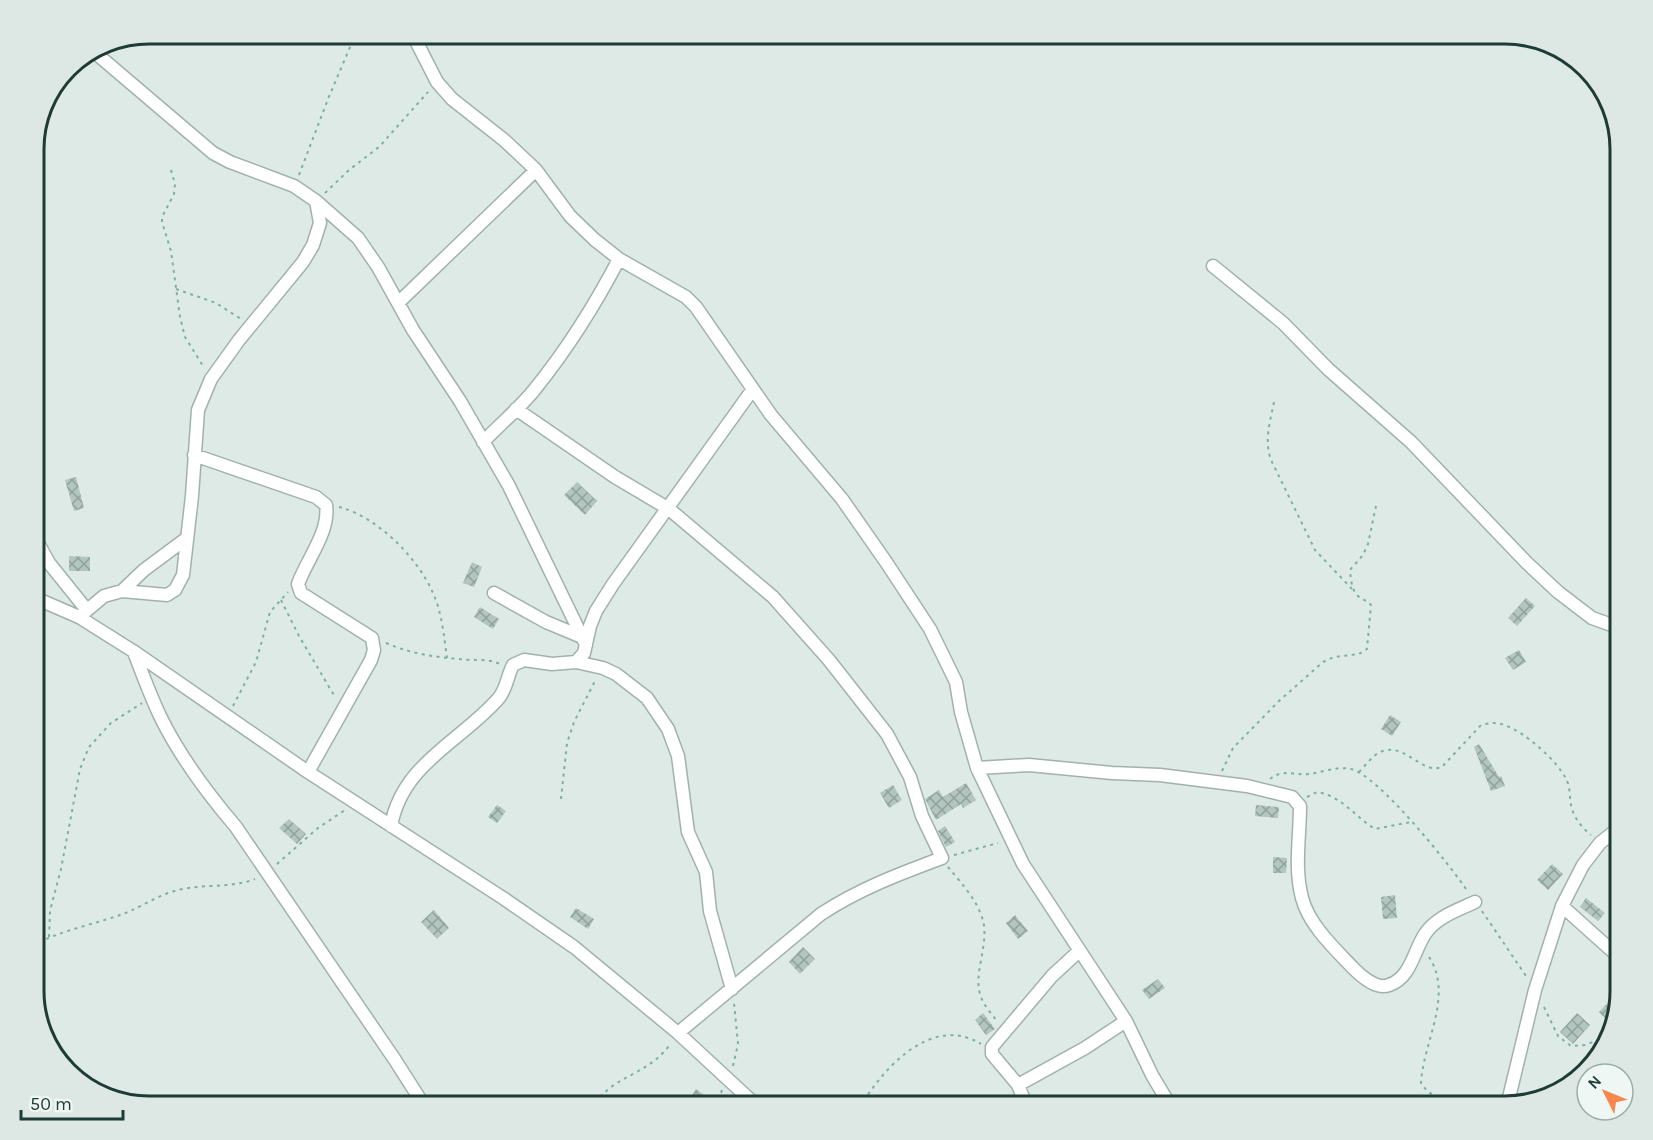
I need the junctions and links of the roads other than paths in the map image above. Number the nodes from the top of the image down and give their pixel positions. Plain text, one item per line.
1 (418, 44) edge
2 (100, 56) edge
3 (536, 170) junction
4 (316, 201) junction
5 (619, 260) junction
6 (1213, 266) dead end
7 (398, 303) junction
8 (753, 389) junction
9 (516, 409) junction
10 (483, 442) junction
11 (195, 455) junction
12 (669, 508) junction
13 (188, 538) junction
14 (44, 554) edge
15 (122, 591) junction
16 (494, 593) dead end
17 (44, 602) edge
18 (83, 613) junction
19 (1610, 624) edge
20 (584, 641) junction
21 (133, 651) junction
22 (576, 662) junction
23 (977, 768) junction
24 (308, 772) junction
25 (391, 826) junction
26 (1610, 835) edge
27 (1475, 902) road end
28 (1562, 906) junction
29 (1610, 949) edge
30 (1079, 951) junction
31 (732, 989) junction
32 (1126, 1021) junction
33 (678, 1033) junction
34 (1018, 1085) junction
35 (418, 1096) edge
36 (743, 1096) edge
37 (1023, 1096) edge
38 (1164, 1096) edge
39 (1510, 1096) edge

1 - 3 street
2 - 4 street
3 - 5 street
3 - 7 street
4 - 7 street
4 - 11 street
5 - 8 street
5 - 9 street
6 - 19 street
7 - 10 street
8 - 12 street
8 - 23 street
9 - 10 street
9 - 12 street
10 - 20 street
11 - 13 street
11 - 24 street
12 - 20 street
12 - 31 street
13 - 15 street
13 - 15 street
14 - 18 street
15 - 18 street
16 - 20 street
17 - 18 street
18 - 21 street
20 - 22 street
21 - 24 street
21 - 35 street
22 - 25 street
22 - 31 street
23 - 27 street
23 - 30 street
24 - 25 street
25 - 33 street
26 - 28 street
28 - 29 street
28 - 39 street
30 - 32 street
30 - 34 street
31 - 33 street
32 - 34 street
32 - 38 street
33 - 36 street
34 - 37 street

